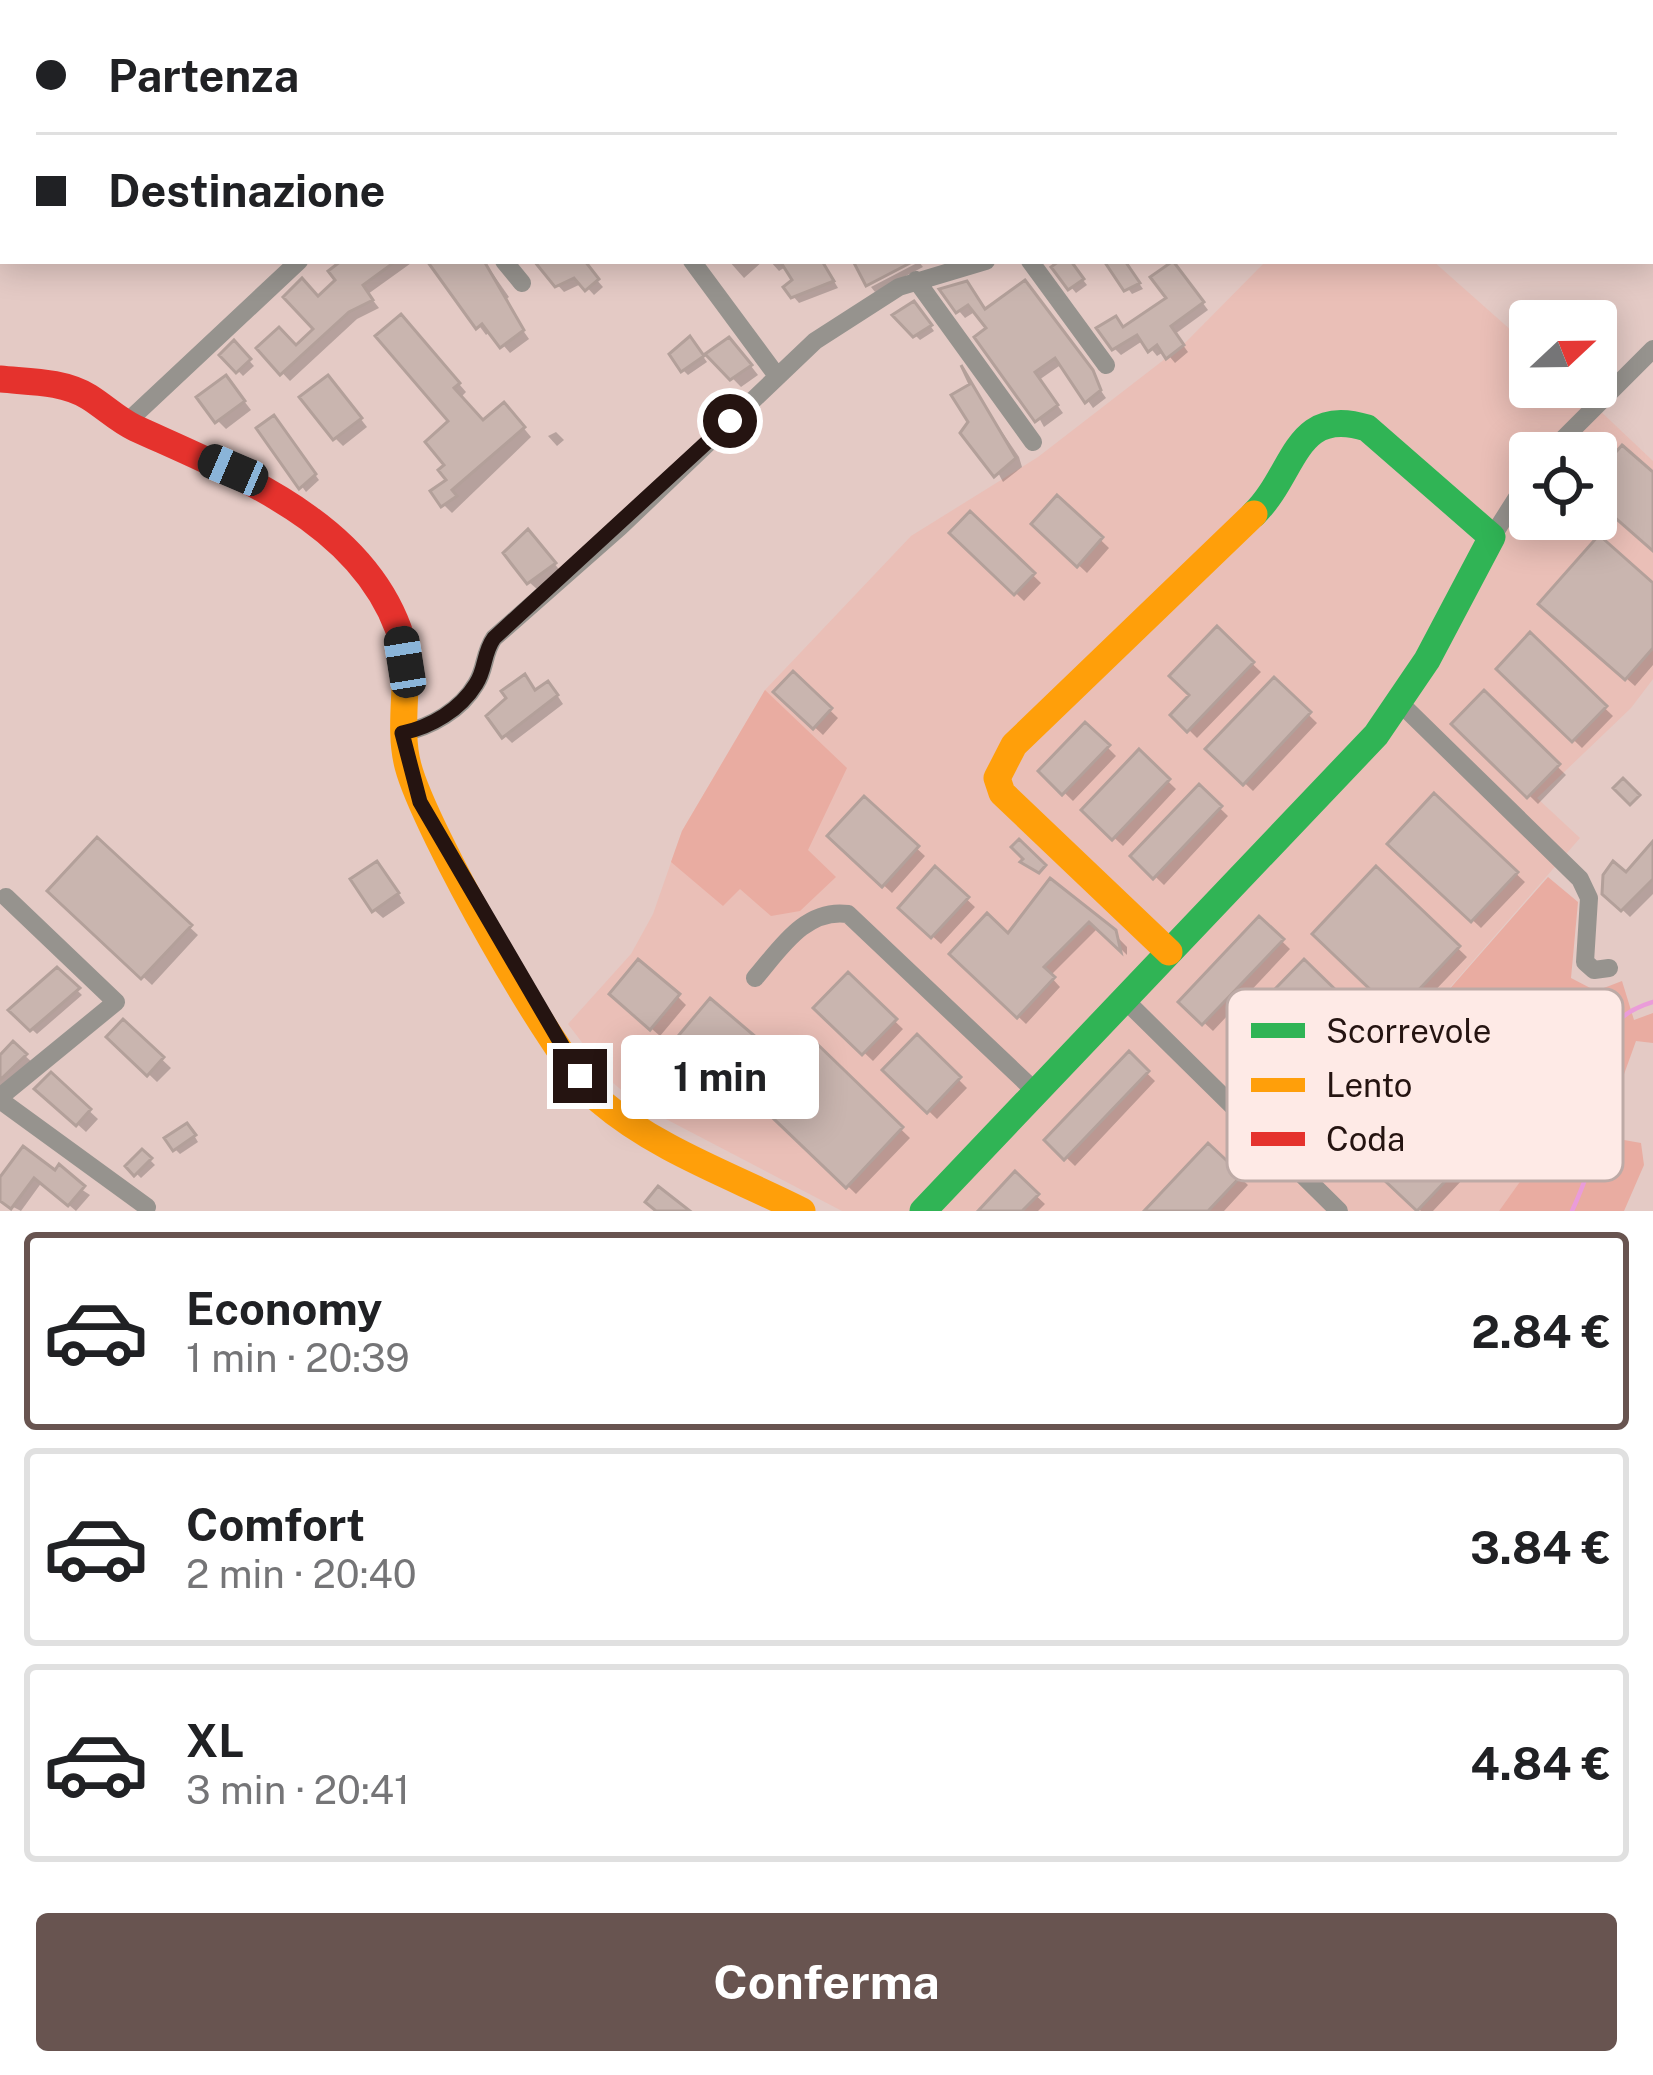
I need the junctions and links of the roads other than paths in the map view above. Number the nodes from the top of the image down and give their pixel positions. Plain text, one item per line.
1 (296, 264) edge
2 (506, 264) edge
3 (694, 264) edge
4 (975, 264) edge
5 (1032, 264) edge
6 (916, 280) junction
7 (521, 283) dead end
8 (1653, 349) edge
9 (1106, 365) dead end
10 (777, 376) junction
11 (0, 379) edge
12 (125, 424) junction
13 (1570, 432) edge
14 (1033, 442) dead end
15 (1509, 510) edge
16 (1492, 537) junction
17 (1400, 703) junction
18 (402, 733) junction
19 (6, 897) dead end
20 (1169, 952) junction
21 (1609, 968) dead end
22 (755, 978) dead end
23 (1124, 999) junction
24 (1036, 1092) junction
25 (0, 1099) edge
26 (1227, 1101) edge
27 (1309, 1181) edge
28 (147, 1207) dead end
29 (802, 1211) edge
30 (923, 1211) edge
31 (1339, 1211) edge

1 - 12 street
2 - 7 street
3 - 10 street
4 - 6 street
5 - 9 street
6 - 10 street
6 - 14 street
8 - 13 street
10 - 18 street
11 - 12 street
12 - 18 street
15 - 16 street
16 - 17 street
16 - 20 street
17 - 20 street
17 - 21 street
18 - 29 street
19 - 25 street
20 - 23 street
22 - 24 street
23 - 24 street
23 - 26 street
24 - 30 street
25 - 28 street
27 - 31 street

